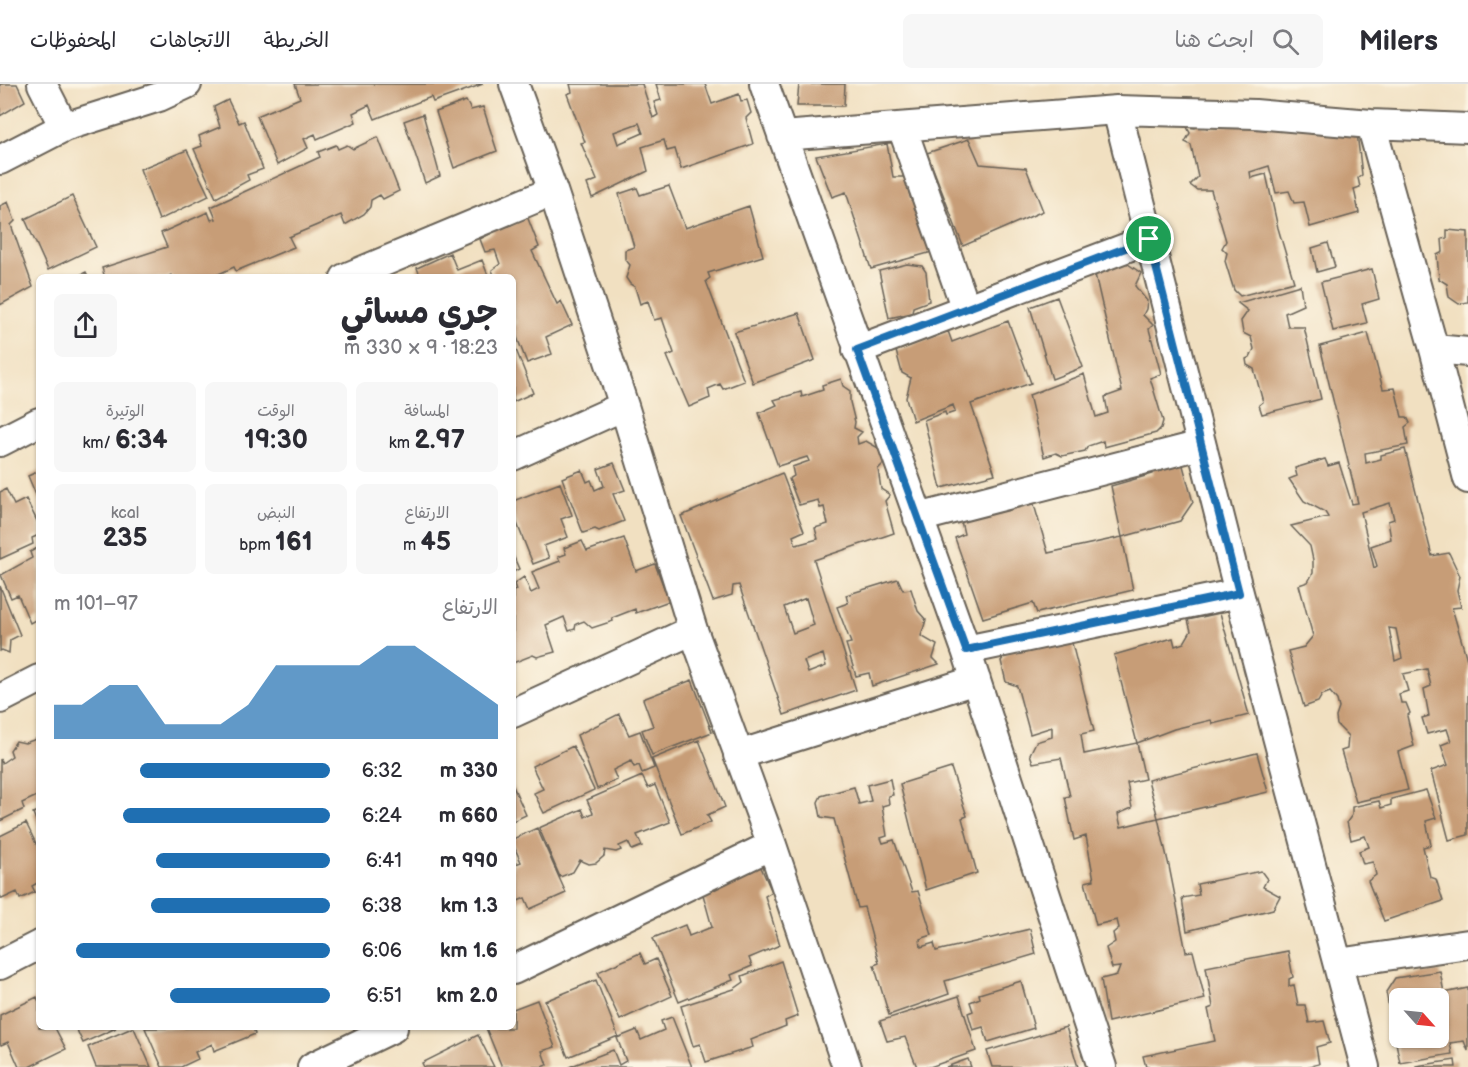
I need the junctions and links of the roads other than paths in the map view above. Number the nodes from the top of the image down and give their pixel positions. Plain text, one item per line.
1 (42, 84) edge
2 (186, 84) edge
3 (514, 84) edge
4 (764, 84) edge
5 (1117, 110) junction
6 (1371, 124) junction
7 (64, 127) junction
8 (902, 127) junction
9 (1468, 128) edge
10 (782, 136) junction
11 (0, 160) edge
12 (553, 191) junction
13 (1149, 239) junction
14 (355, 274) edge
15 (966, 309) junction
16 (1434, 348) junction
17 (857, 350) junction
18 (1468, 352) edge
19 (624, 406) junction
20 (36, 424) edge
21 (0, 442) edge
22 (1201, 445) junction
23 (516, 455) edge
24 (1468, 479) edge
25 (918, 518) junction
26 (1239, 593) junction
27 (693, 630) junction
28 (966, 650) junction
29 (976, 680) junction
30 (36, 681) edge
31 (0, 699) edge
32 (516, 712) edge
33 (738, 755) junction
34 (772, 845) junction
35 (1468, 944) edge
36 (36, 947) edge
37 (1338, 963) junction
38 (0, 965) edge
39 (516, 969) edge
40 (389, 1030) edge
41 (838, 1064) edge
42 (312, 1067) edge
43 (1102, 1067) edge
44 (1365, 1067) edge

1 - 7 street
2 - 7 street
3 - 12 street
4 - 10 street
5 - 6 street
5 - 8 street
5 - 13 street
6 - 9 street
6 - 16 street
7 - 11 street
8 - 10 street
8 - 15 street
10 - 17 street
12 - 14 street
12 - 19 street
13 - 15 street
13 - 22 street
15 - 17 street
16 - 18 street
16 - 24 street
17 - 25 street
19 - 23 street
19 - 27 street
20 - 21 street
22 - 25 street
22 - 26 street
25 - 28 street
26 - 28 street
26 - 37 street
27 - 32 street
27 - 33 street
28 - 29 street
29 - 33 street
29 - 43 street
30 - 31 street
33 - 34 street
34 - 39 street
34 - 41 street
35 - 37 street
36 - 38 street
37 - 44 street
40 - 42 street

